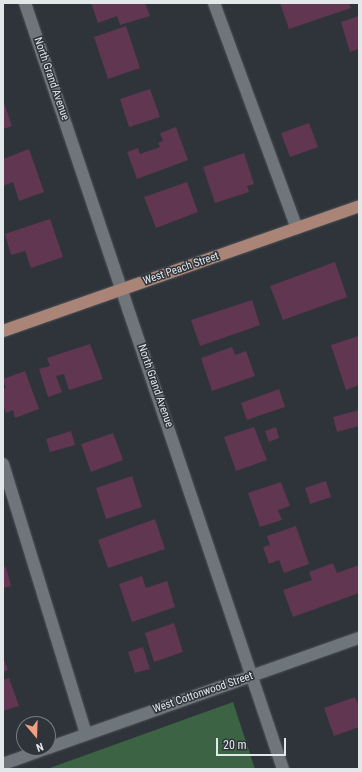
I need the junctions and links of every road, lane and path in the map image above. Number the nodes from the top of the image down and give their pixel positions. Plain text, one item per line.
1 (25, 3) edge
2 (214, 3) edge
3 (359, 206) edge
4 (297, 228) junction
5 (123, 289) junction
6 (3, 331) edge
7 (3, 464) edge
8 (359, 638) edge
9 (253, 676) junction
10 (86, 734) junction
11 (56, 745) edge
12 (26, 756) edge
13 (3, 764) edge
14 (283, 769) edge

1 - 5 street, North Grand Avenue
2 - 4 street
3 - 4 main road, West Peach Street
4 - 5 main road, West Peach Street
5 - 6 main road, West Peach Street
5 - 9 street, North Grand Avenue
7 - 10 street
8 - 9 street, West Cottonwood Street
9 - 10 street, West Cottonwood Street
9 - 14 street, North Grand Avenue
10 - 11 street, West Cottonwood Street
12 - 13 street, West Cottonwood Street

